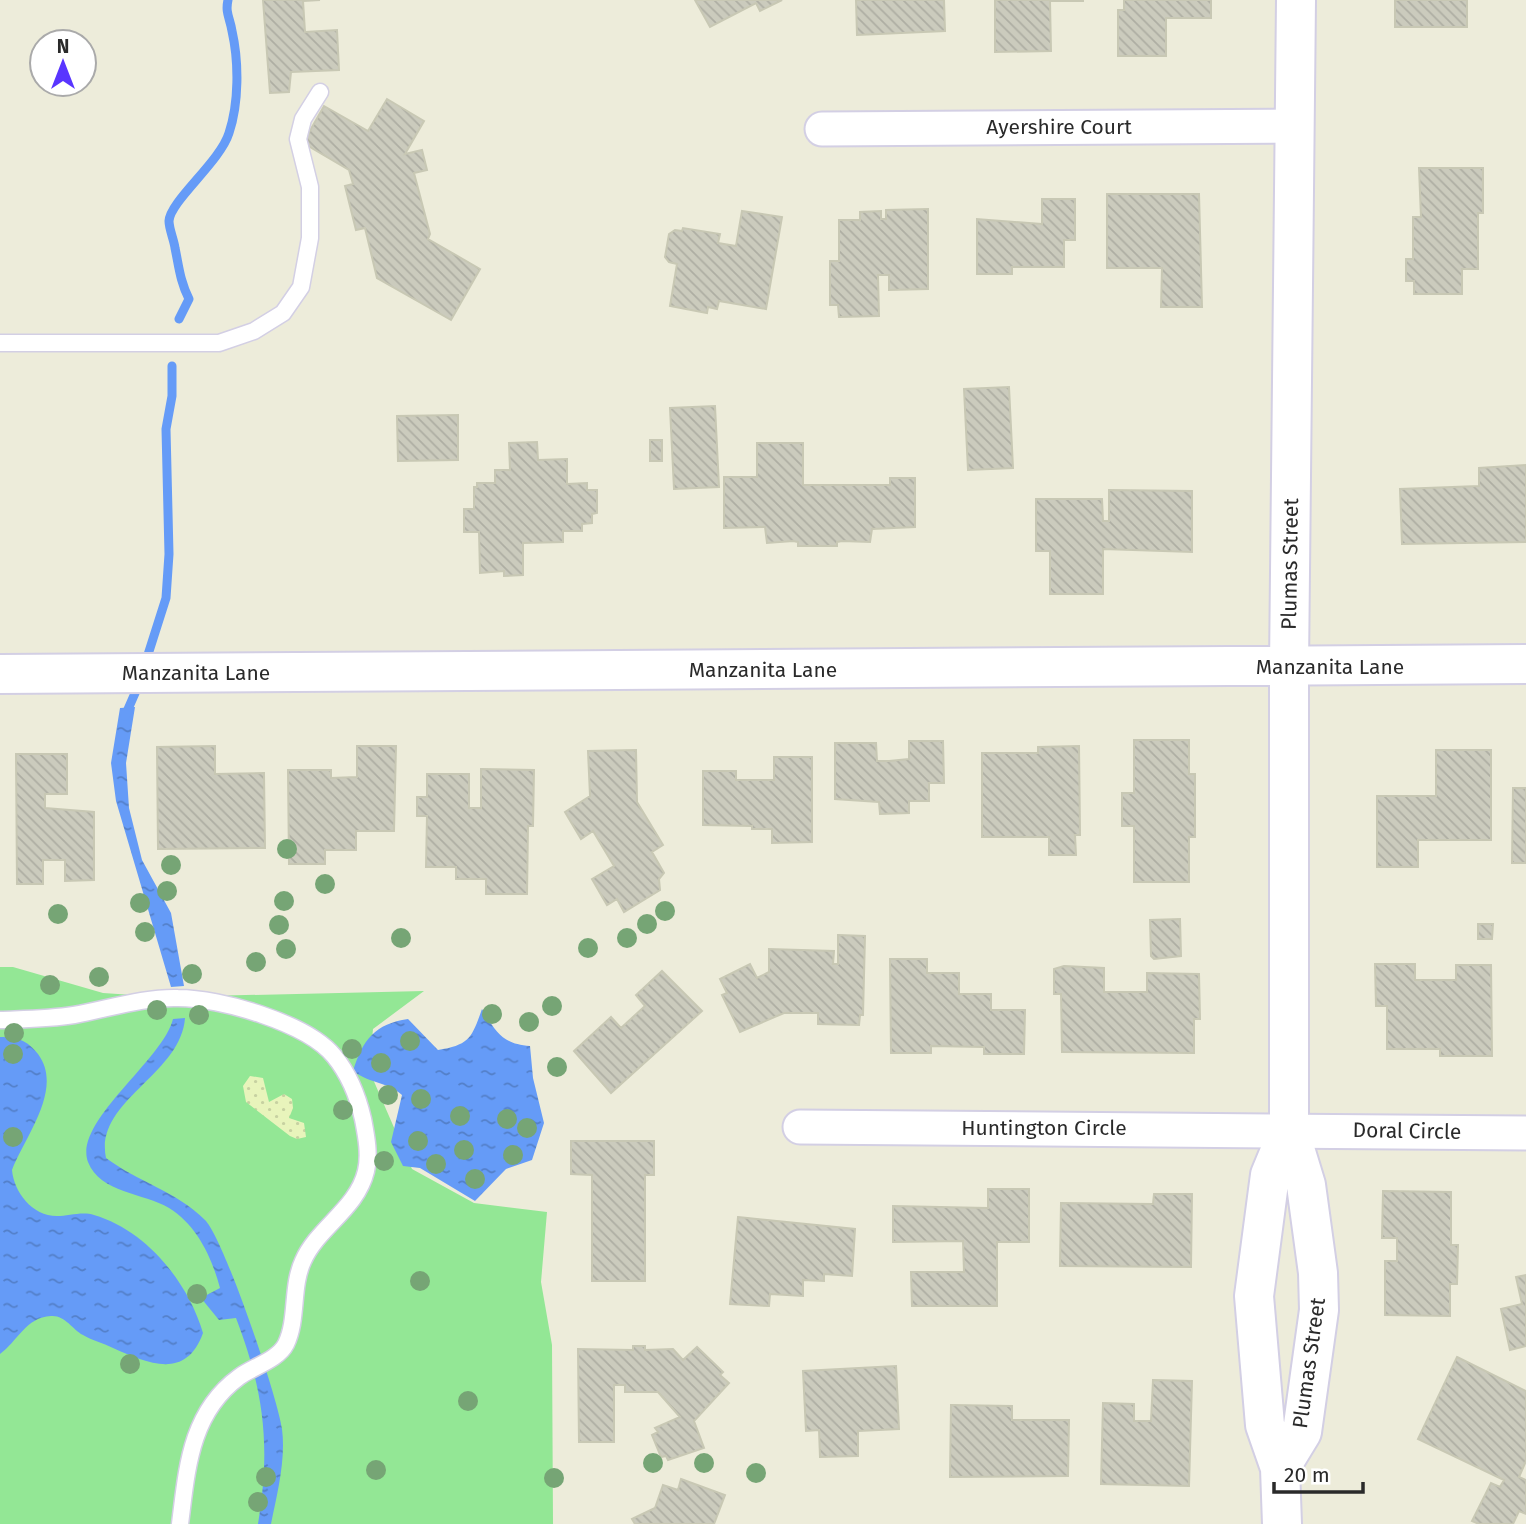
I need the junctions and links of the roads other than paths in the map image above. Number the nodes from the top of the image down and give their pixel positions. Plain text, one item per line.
1 (1296, 0) edge
2 (320, 92) dead end
3 (1295, 126) junction
4 (822, 129) dead end
5 (0, 342) edge
6 (1526, 664) edge
7 (1289, 667) junction
8 (0, 674) edge
9 (0, 1020) edge
10 (800, 1128) dead end
11 (1289, 1129) junction
12 (1526, 1133) edge
13 (1280, 1468) junction
14 (180, 1524) edge
15 (1282, 1524) edge

1 - 3 street, Plumas Street
2 - 5 lane
3 - 4 street, Ayershire Court
3 - 7 street, Plumas Street
6 - 7 street, Manzanita Lane
7 - 8 street, Manzanita Lane
7 - 11 street, Plumas Street
9 - 14 lane
10 - 11 street, Huntington Circle
11 - 12 street, Doral Circle
11 - 13 street, Plumas Street
11 - 13 street, Plumas Street
13 - 15 street, Plumas Street

